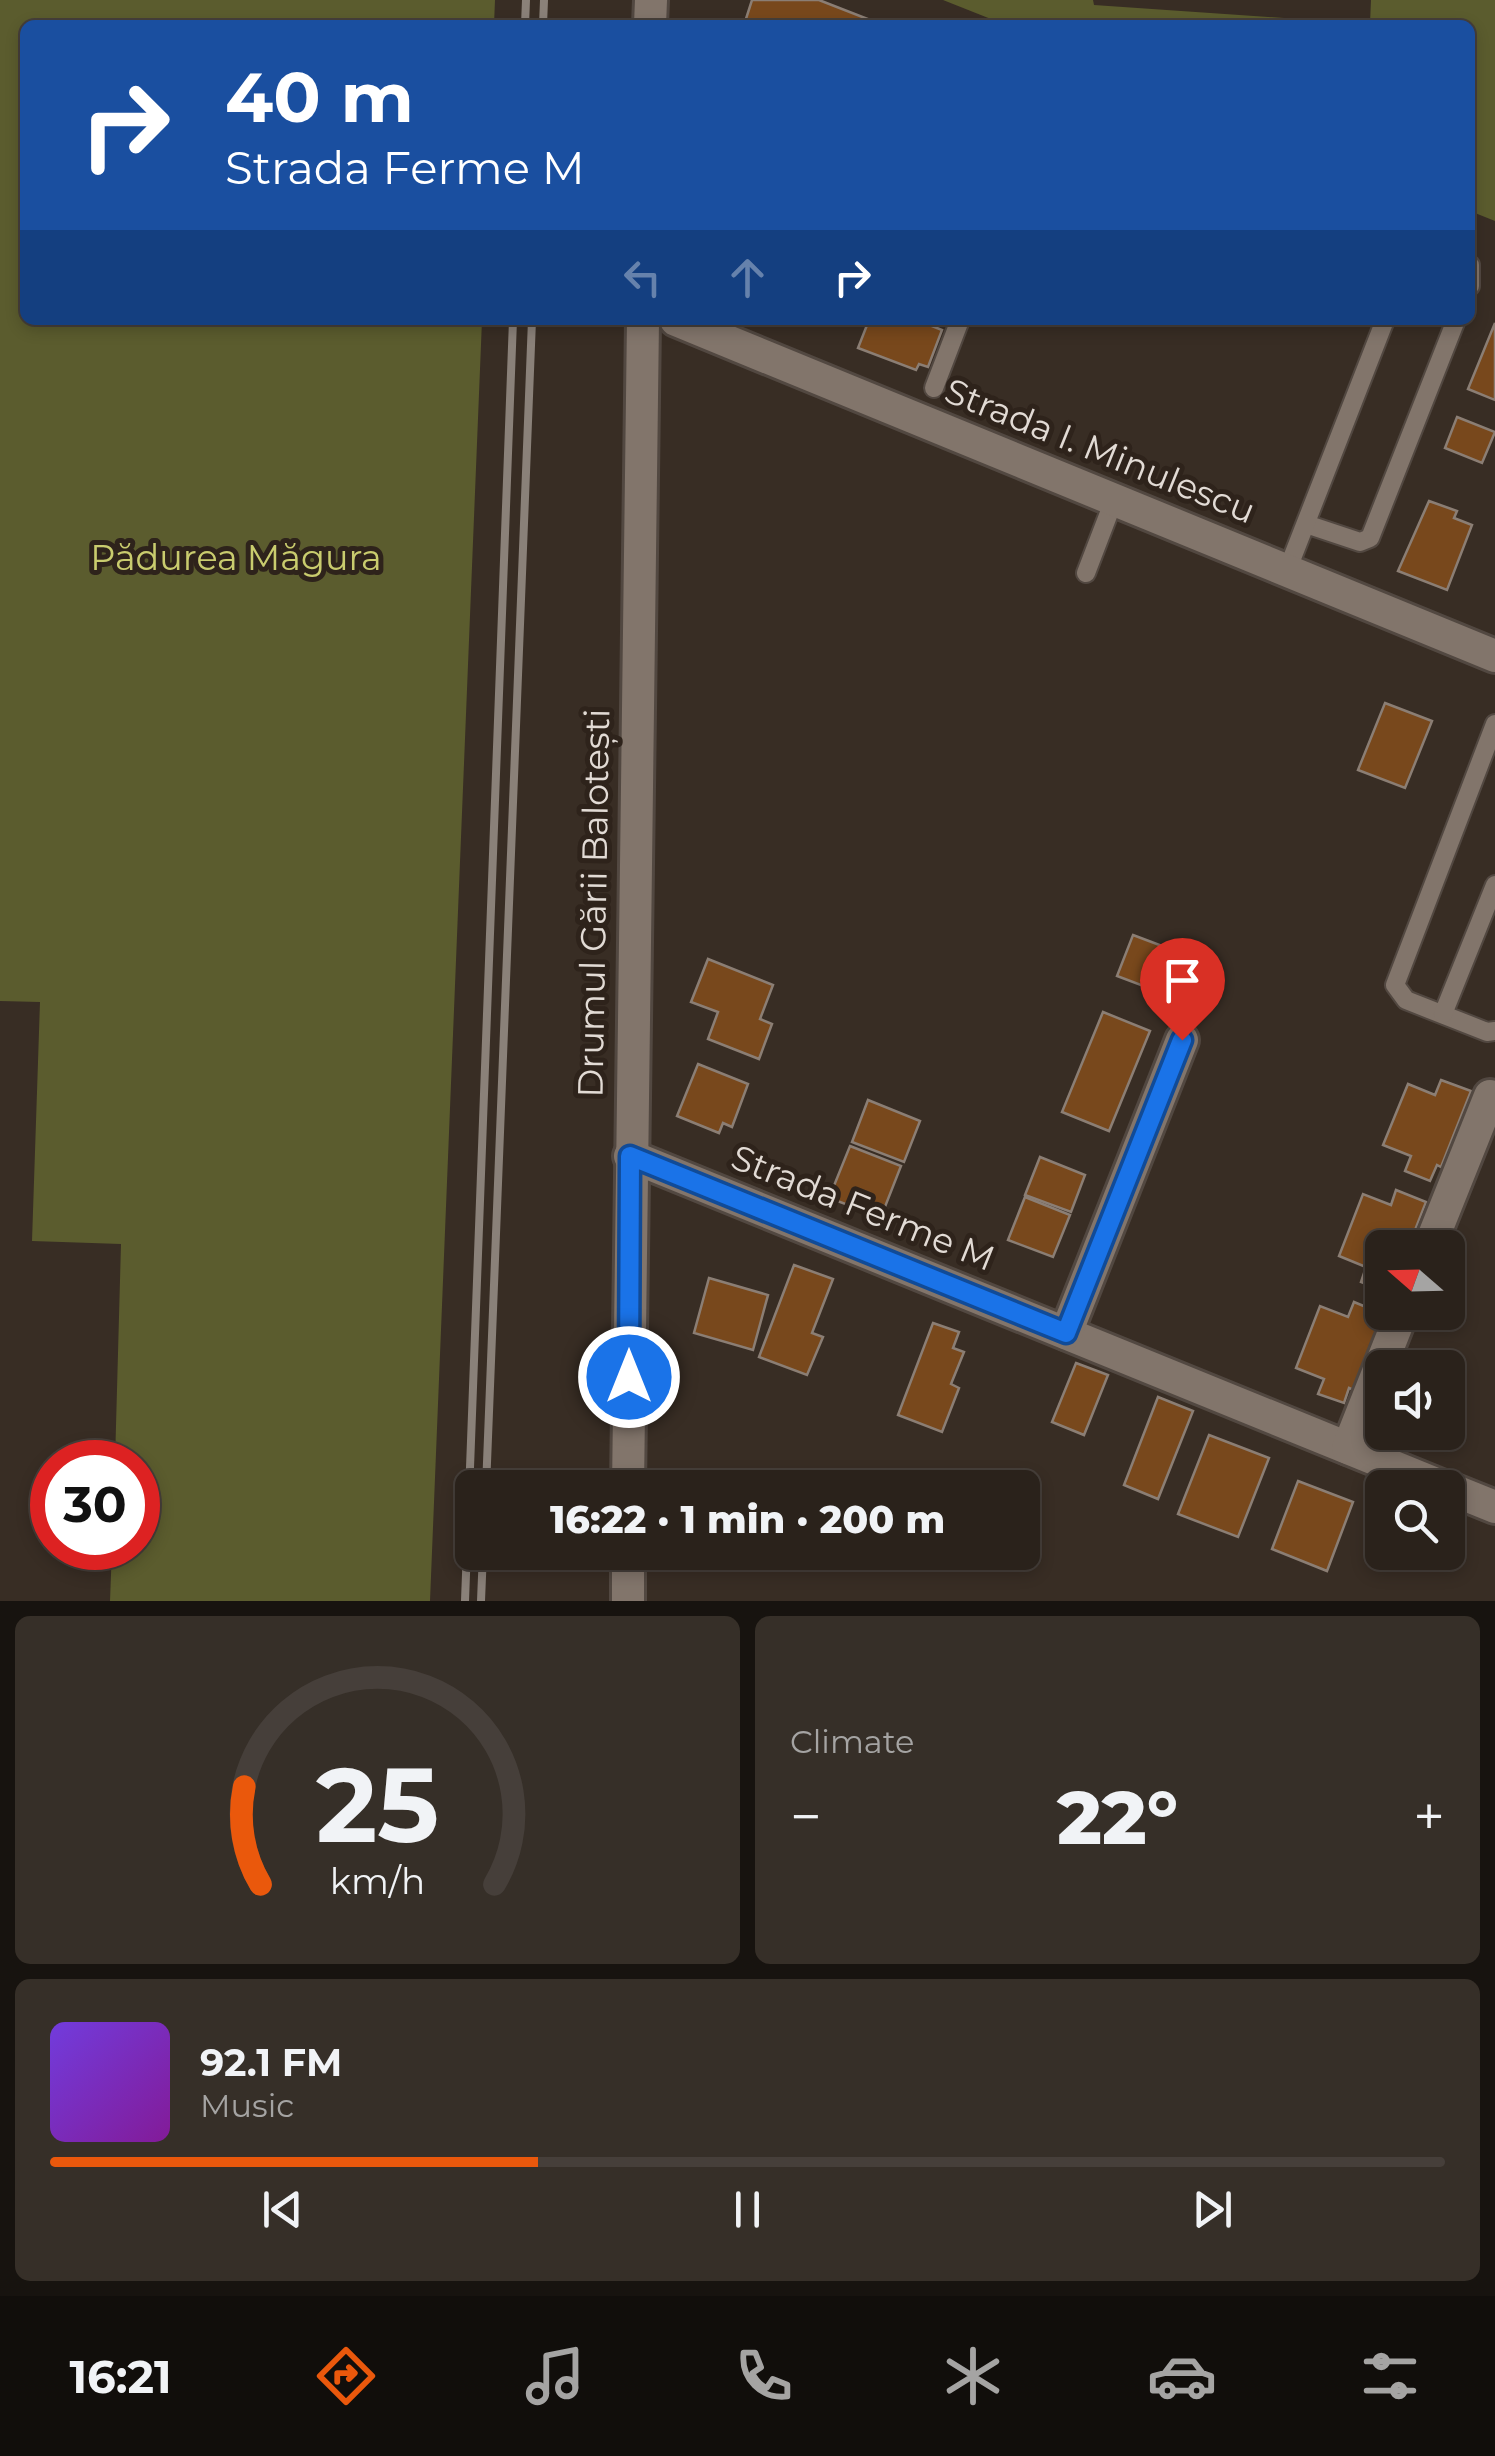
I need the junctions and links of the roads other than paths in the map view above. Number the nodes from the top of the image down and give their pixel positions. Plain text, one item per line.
1 (643, 325) edge
2 (688, 325) edge
3 (958, 325) edge
4 (1383, 325) edge
5 (1454, 325) edge
6 (934, 388) dead end
7 (1114, 500) junction
8 (1306, 524) junction
9 (1288, 571) junction
10 (1086, 573) dead end
11 (1495, 656) edge
12 (1495, 724) edge
13 (1495, 884) edge
14 (1443, 1014) junction
15 (1495, 1031) edge
16 (1182, 1040) dead end
17 (1490, 1096) dead end
18 (630, 1156) junction
19 (1435, 1230) edge
20 (1395, 1330) edge
21 (1066, 1333) junction
22 (1348, 1448) junction
23 (628, 1470) edge
24 (1402, 1470) edge
25 (1465, 1495) edge
26 (1495, 1507) edge
27 (628, 1570) edge
28 (628, 1601) edge

1 - 18 street, Drumul Gării Balotești
2 - 7 street, Strada I. Minulescu
3 - 6 lane
4 - 8 lane
5 - 8 lane
7 - 9 street, Strada I. Minulescu
7 - 10 lane
8 - 9 lane
9 - 11 street, Strada I. Minulescu
12 - 14 lane
13 - 14 lane
14 - 15 lane
16 - 21 street
17 - 19 street
18 - 21 street, Strada Ferme M
18 - 23 street, Drumul Gării Balotești
20 - 22 street
21 - 22 street, Strada Ferme M
22 - 24 street, Strada Ferme M
25 - 26 street, Strada Ferme M
27 - 28 street

